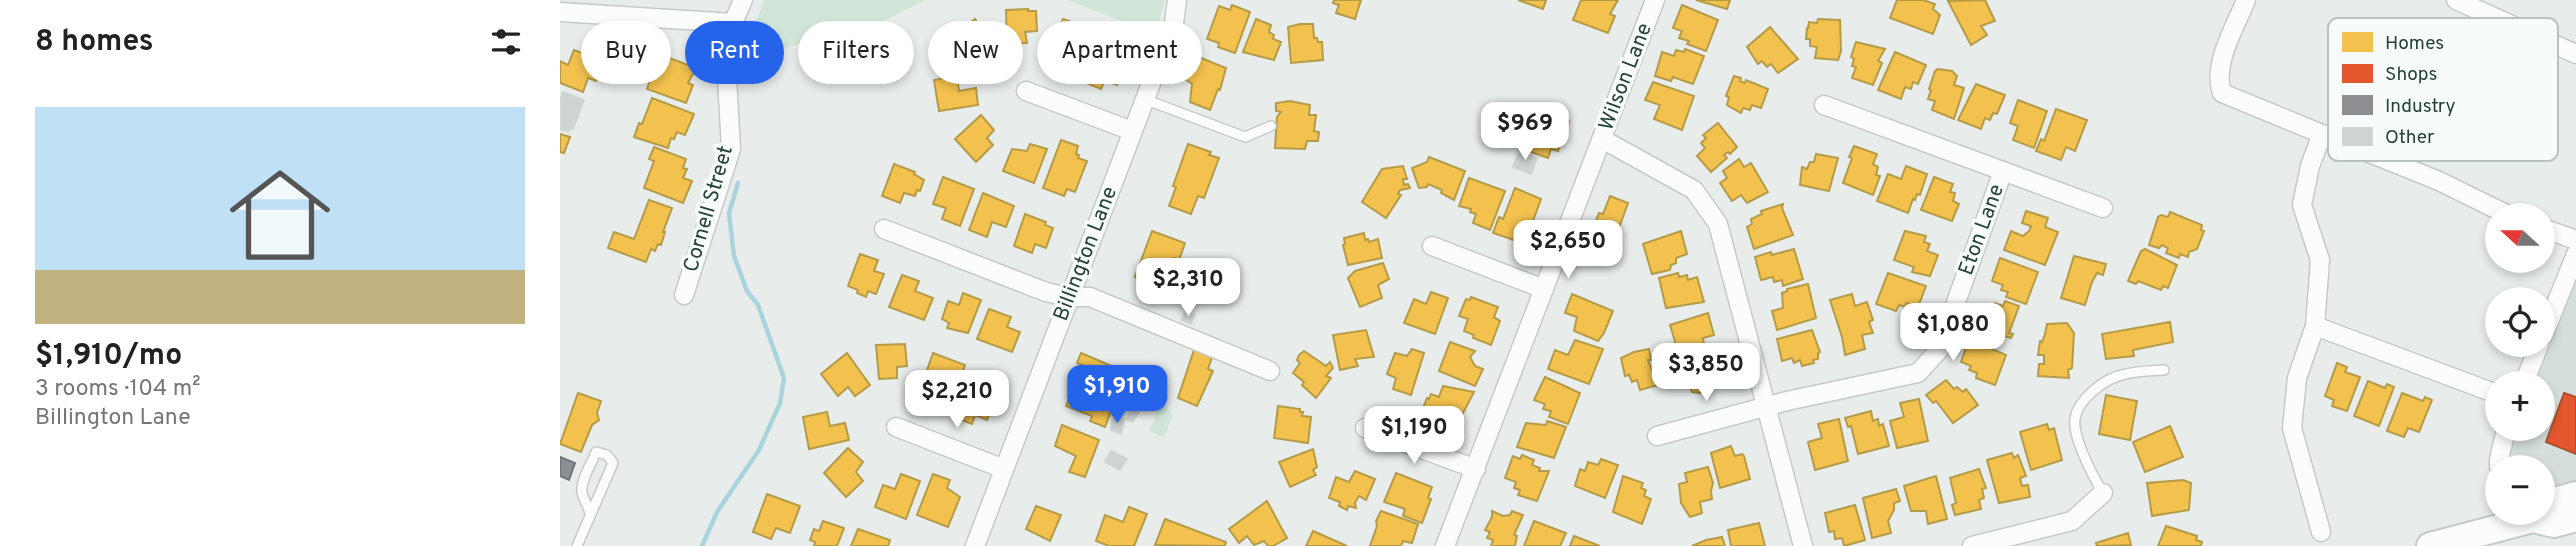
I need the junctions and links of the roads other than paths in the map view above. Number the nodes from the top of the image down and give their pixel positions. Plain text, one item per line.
1 (743, 0) edge
2 (1177, 0) edge
3 (1655, 0) edge
4 (2246, 0) edge
5 (2456, 0) edge
6 (560, 12) edge
7 (2496, 18) edge
8 (702, 21) edge
9 (734, 21) edge
10 (2558, 46) edge
11 (2576, 54) edge
12 (727, 84) edge
13 (1026, 91) dead end
14 (1144, 99) junction
15 (1824, 105) dead end
16 (1271, 126) dead end
17 (1132, 131) junction
18 (2322, 134) junction
19 (2328, 136) edge
20 (1602, 139) junction
21 (2389, 161) edge
22 (2003, 171) junction
23 (2485, 204) edge
24 (2103, 208) dead end
25 (884, 229) dead end
26 (2555, 232) edge
27 (2576, 240) edge
28 (1432, 246) dead end
29 (2576, 254) edge
30 (1544, 289) junction
31 (684, 295) dead end
32 (1069, 297) junction
33 (2555, 306) edge
34 (2315, 326) junction
35 (2164, 370) dead end
36 (1270, 371) dead end
37 (2485, 390) edge
38 (1765, 407) junction
39 (896, 427) dead end
40 (1365, 428) dead end
41 (1657, 436) dead end
42 (1004, 469) junction
43 (1476, 469) junction
44 (2103, 493) joint
45 (2576, 495) edge
46 (2555, 501) edge
47 (590, 514) junction
48 (2576, 518) edge
49 (2555, 524) edge
50 (2497, 525) edge
51 (2322, 532) dead end
52 (577, 546) edge
53 (975, 546) edge
54 (1445, 546) edge
55 (1803, 546) edge
56 (1972, 546) edge
57 (2430, 546) edge

1 - 9 street, Cornell Street
2 - 14 street, Billington Lane
3 - 20 street, Wilson Lane
4 - 18 street
5 - 7 street
6 - 8 street
10 - 11 street
12 - 31 street, Cornell Street
13 - 17 street
14 - 16 lane
14 - 17 street, Billington Lane
15 - 22 street
17 - 32 street, Billington Lane
18 - 19 street
18 - 34 street
20 - 30 street, Wilson Lane
20 - 38 street
21 - 23 street
22 - 24 street
22 - 38 street, Eton Lane
25 - 32 street
26 - 27 street
28 - 30 street
29 - 33 street
30 - 43 street, Wilson Lane
32 - 36 street
32 - 42 street, Billington Lane
34 - 37 street
34 - 51 street
35 - 44 lane
38 - 41 street, Eton Lane
38 - 55 street
39 - 42 street
40 - 43 street
42 - 53 street, Billington Lane
43 - 54 street, Wilson Lane
44 - 56 street
45 - 46 street
47 - 47 lane
47 - 52 lane
48 - 49 street
50 - 57 street

